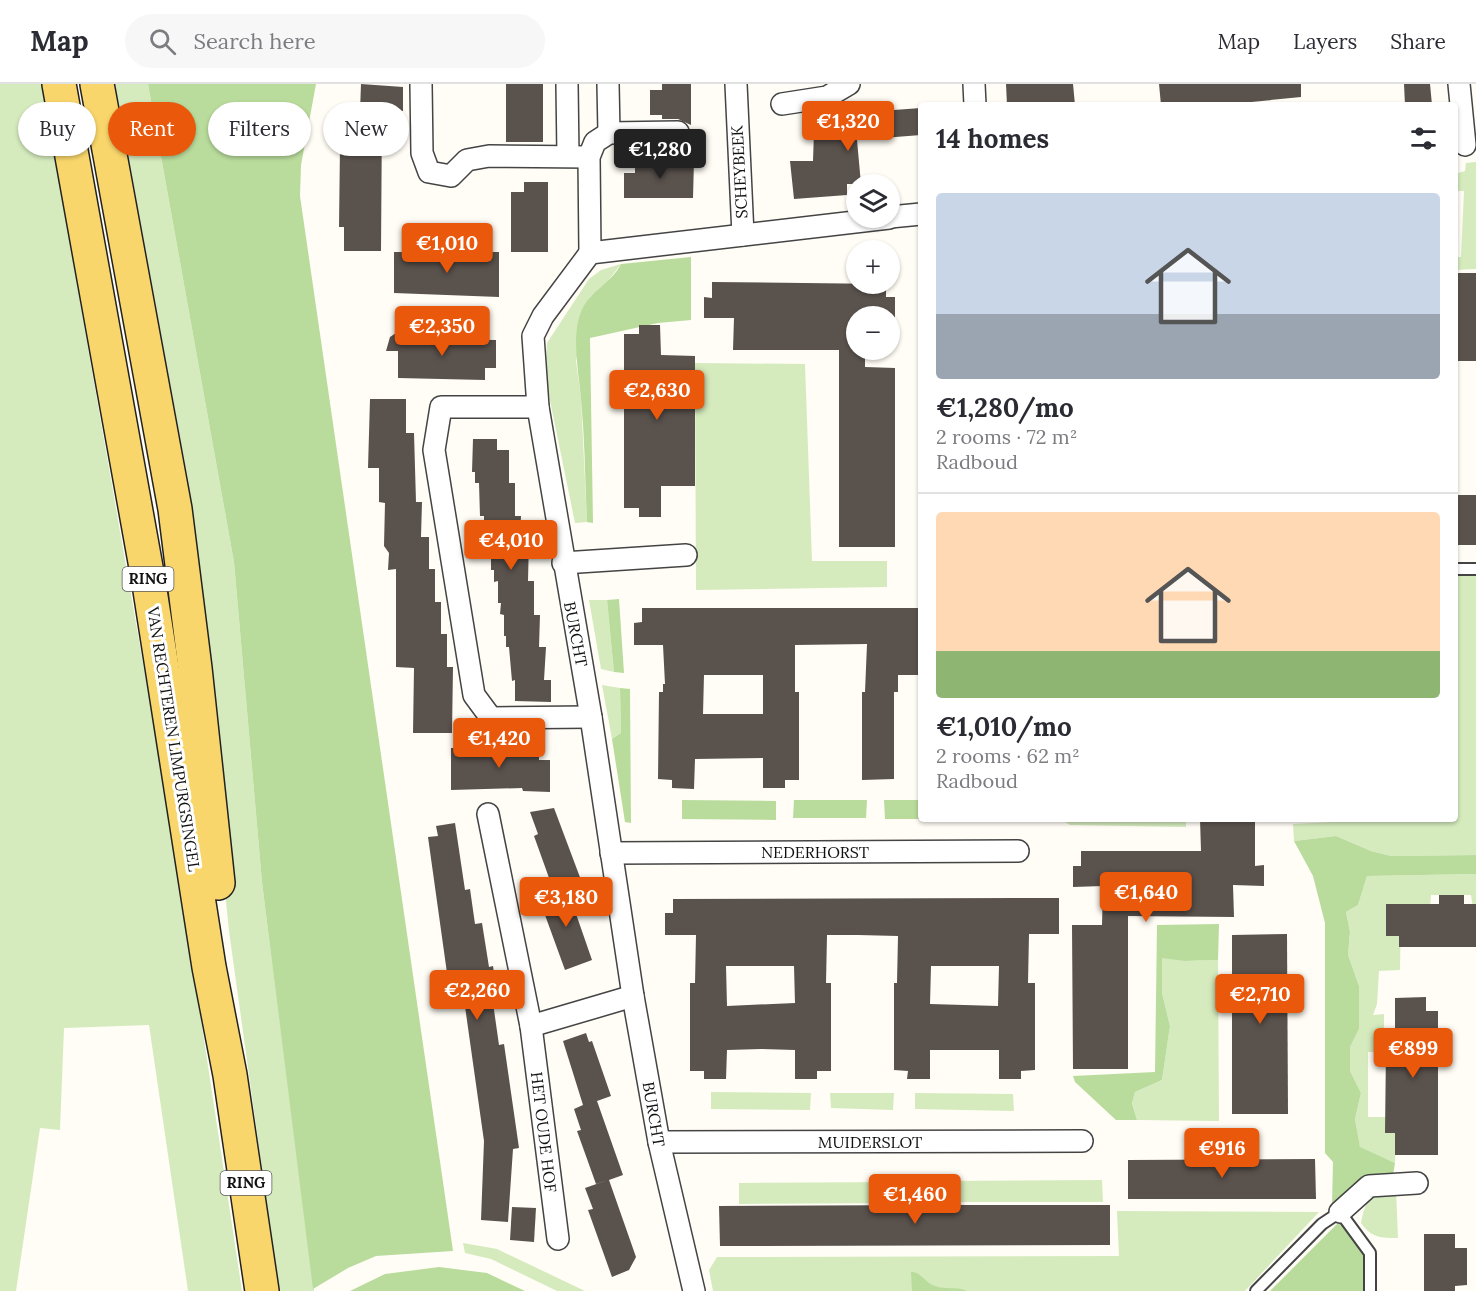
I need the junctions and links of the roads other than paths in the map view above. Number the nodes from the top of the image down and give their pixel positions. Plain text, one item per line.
1 (59, 84) edge
2 (97, 84) edge
3 (421, 84) edge
4 (567, 84) edge
5 (608, 84) edge
6 (730, 84) edge
7 (736, 84) edge
8 (849, 84) edge
9 (974, 84) edge
10 (1460, 84) edge
11 (975, 102) edge
12 (782, 104) dead end
13 (736, 110) junction
14 (678, 132) dead end
15 (609, 133) junction
16 (1466, 146) edge
17 (578, 157) junction
18 (918, 214) edge
19 (900, 216) edge
20 (846, 222) edge
21 (743, 235) junction
22 (590, 253) junction
23 (538, 406) junction
24 (686, 555) dead end
25 (563, 563) junction
26 (1458, 569) edge
27 (1476, 569) edge
28 (591, 717) junction
29 (488, 813) dead end
30 (1018, 851) dead end
31 (611, 853) junction
32 (633, 996) junction
33 (531, 1026) junction
34 (230, 1075) junction
35 (1082, 1141) dead end
36 (659, 1142) junction
37 (1417, 1183) dead end
38 (1340, 1212) junction
39 (558, 1239) dead end
40 (262, 1291) edge
41 (694, 1291) edge
42 (1256, 1291) edge
43 (1370, 1291) edge

1 - 34 main road, VAN RECHTEREN LIMPURGSINGEL / RING
2 - 34 main road, VAN RECHTEREN LIMPURGSINGEL / RING
3 - 17 street
4 - 17 street
5 - 15 street
6 - 13 street, SCHEYBEEK
7 - 13 street, SCHEYBEEK
8 - 12 street
9 - 11 street
10 - 16 street
13 - 21 street, SCHEYBEEK
14 - 15 street
15 - 17 street
17 - 22 street
18 - 19 street
20 - 21 street
21 - 22 street
22 - 23 street, BURCHT
23 - 25 street, BURCHT
23 - 28 street
24 - 25 street
25 - 28 street, BURCHT
26 - 27 lane
28 - 31 street, BURCHT
29 - 33 street, HET OUDE HOF
30 - 31 street, NEDERHORST
31 - 32 street, BURCHT
32 - 33 street
32 - 36 street, BURCHT
33 - 39 street, HET OUDE HOF
34 - 40 main road, VAN RECHTEREN LIMPURGSINGEL / RING
35 - 36 street, MUIDERSLOT
36 - 41 street, BURCHT
37 - 38 street
38 - 42 lane
38 - 43 lane

